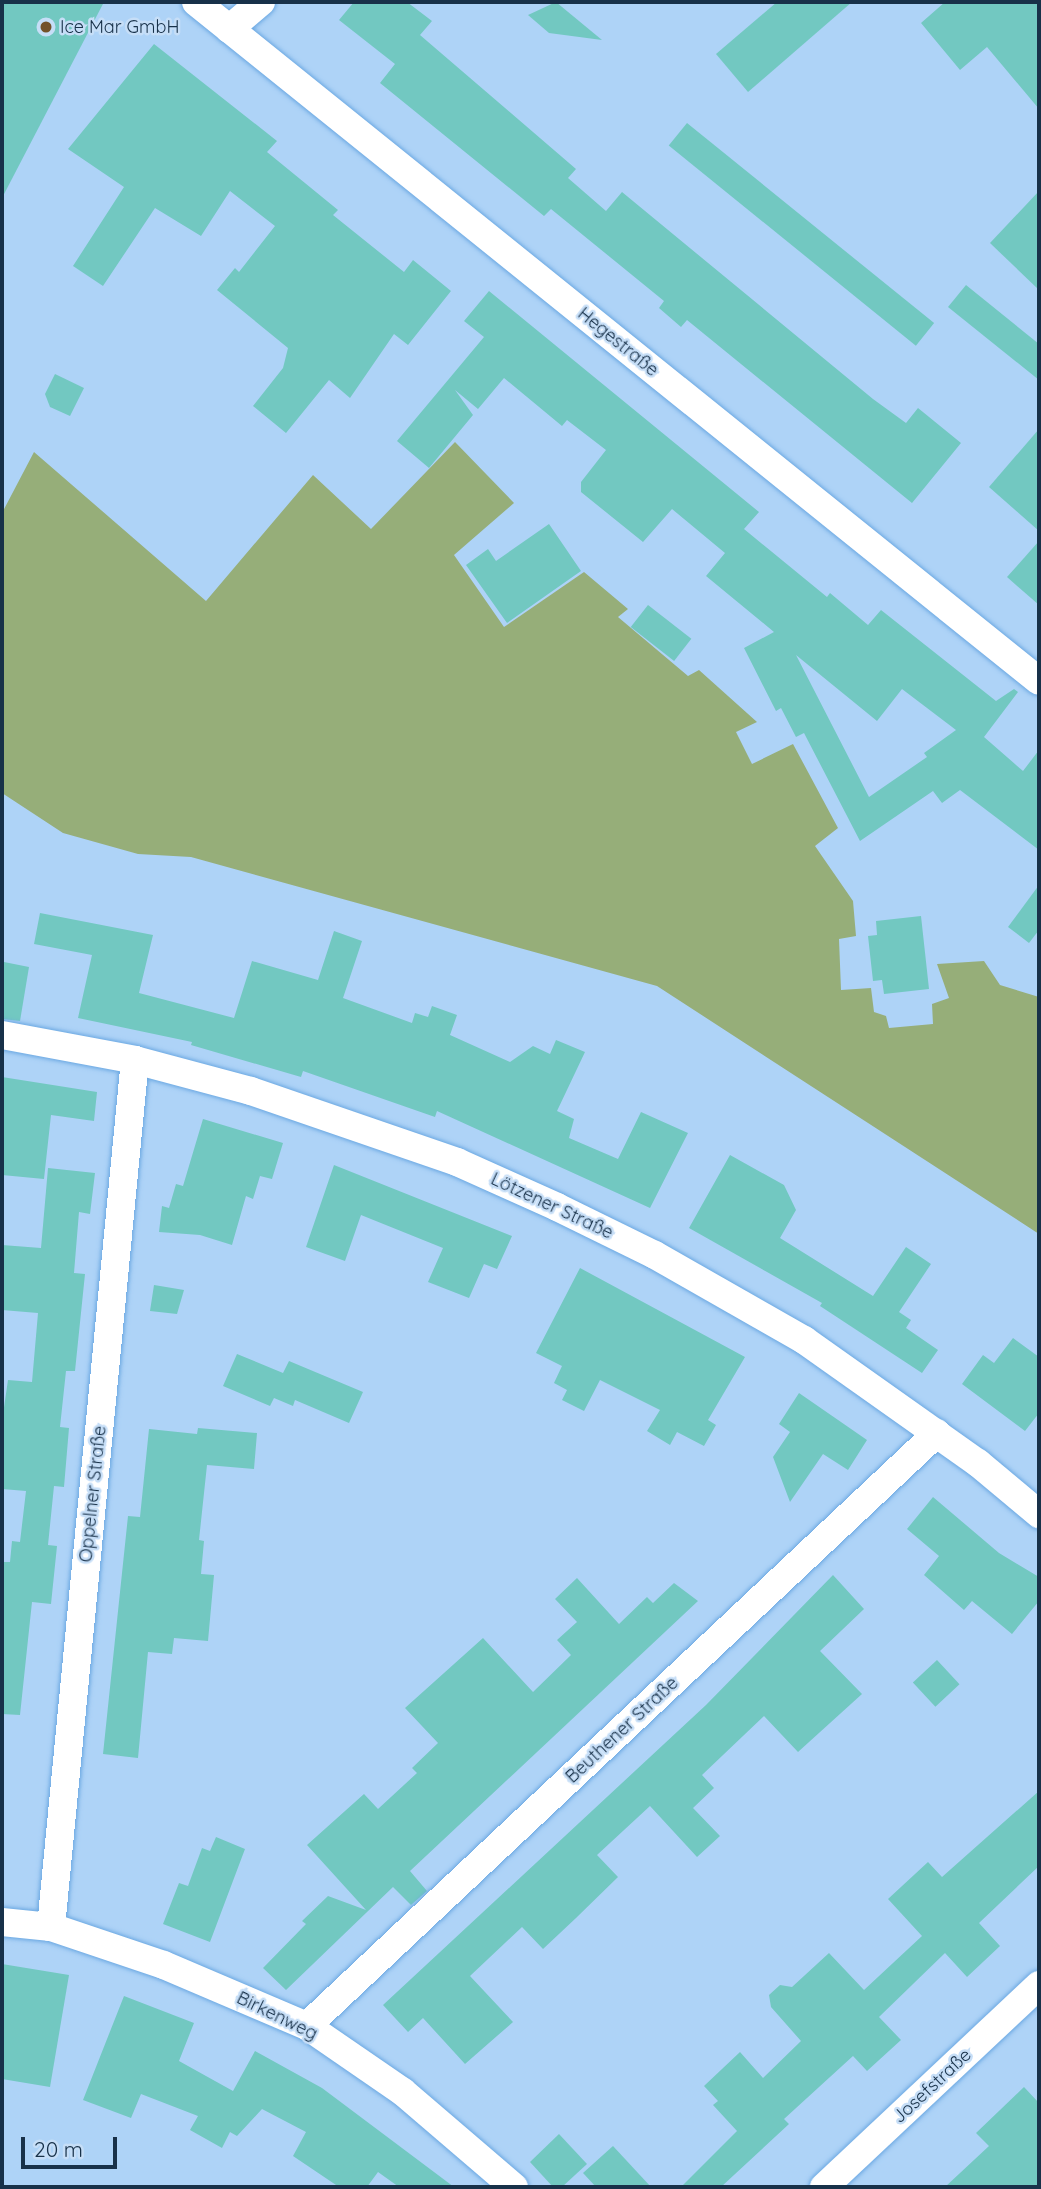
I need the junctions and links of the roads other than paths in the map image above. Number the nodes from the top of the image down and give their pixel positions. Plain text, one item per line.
1 (196, 2) edge
2 (261, 2) edge
3 (229, 29) junction
4 (1039, 681) edge
5 (2, 1035) edge
6 (135, 1060) junction
7 (937, 1433) junction
8 (1039, 1514) edge
9 (2, 1922) edge
10 (51, 1927) junction
11 (1039, 1985) edge
12 (307, 2026) junction
13 (514, 2187) edge
14 (824, 2187) edge

1 - 3 street, Hegestraße
2 - 3 street
3 - 4 street, Hegestraße
5 - 6 street, Lötzener Straße
6 - 7 street, Lötzener Straße
6 - 10 street, Oppelner Straße
7 - 8 street, Lötzener Straße
7 - 12 street, Beuthener Straße
9 - 10 street, Birkenweg
10 - 12 street, Birkenweg
11 - 14 street, Josefstraße
12 - 13 street, Birkenweg

